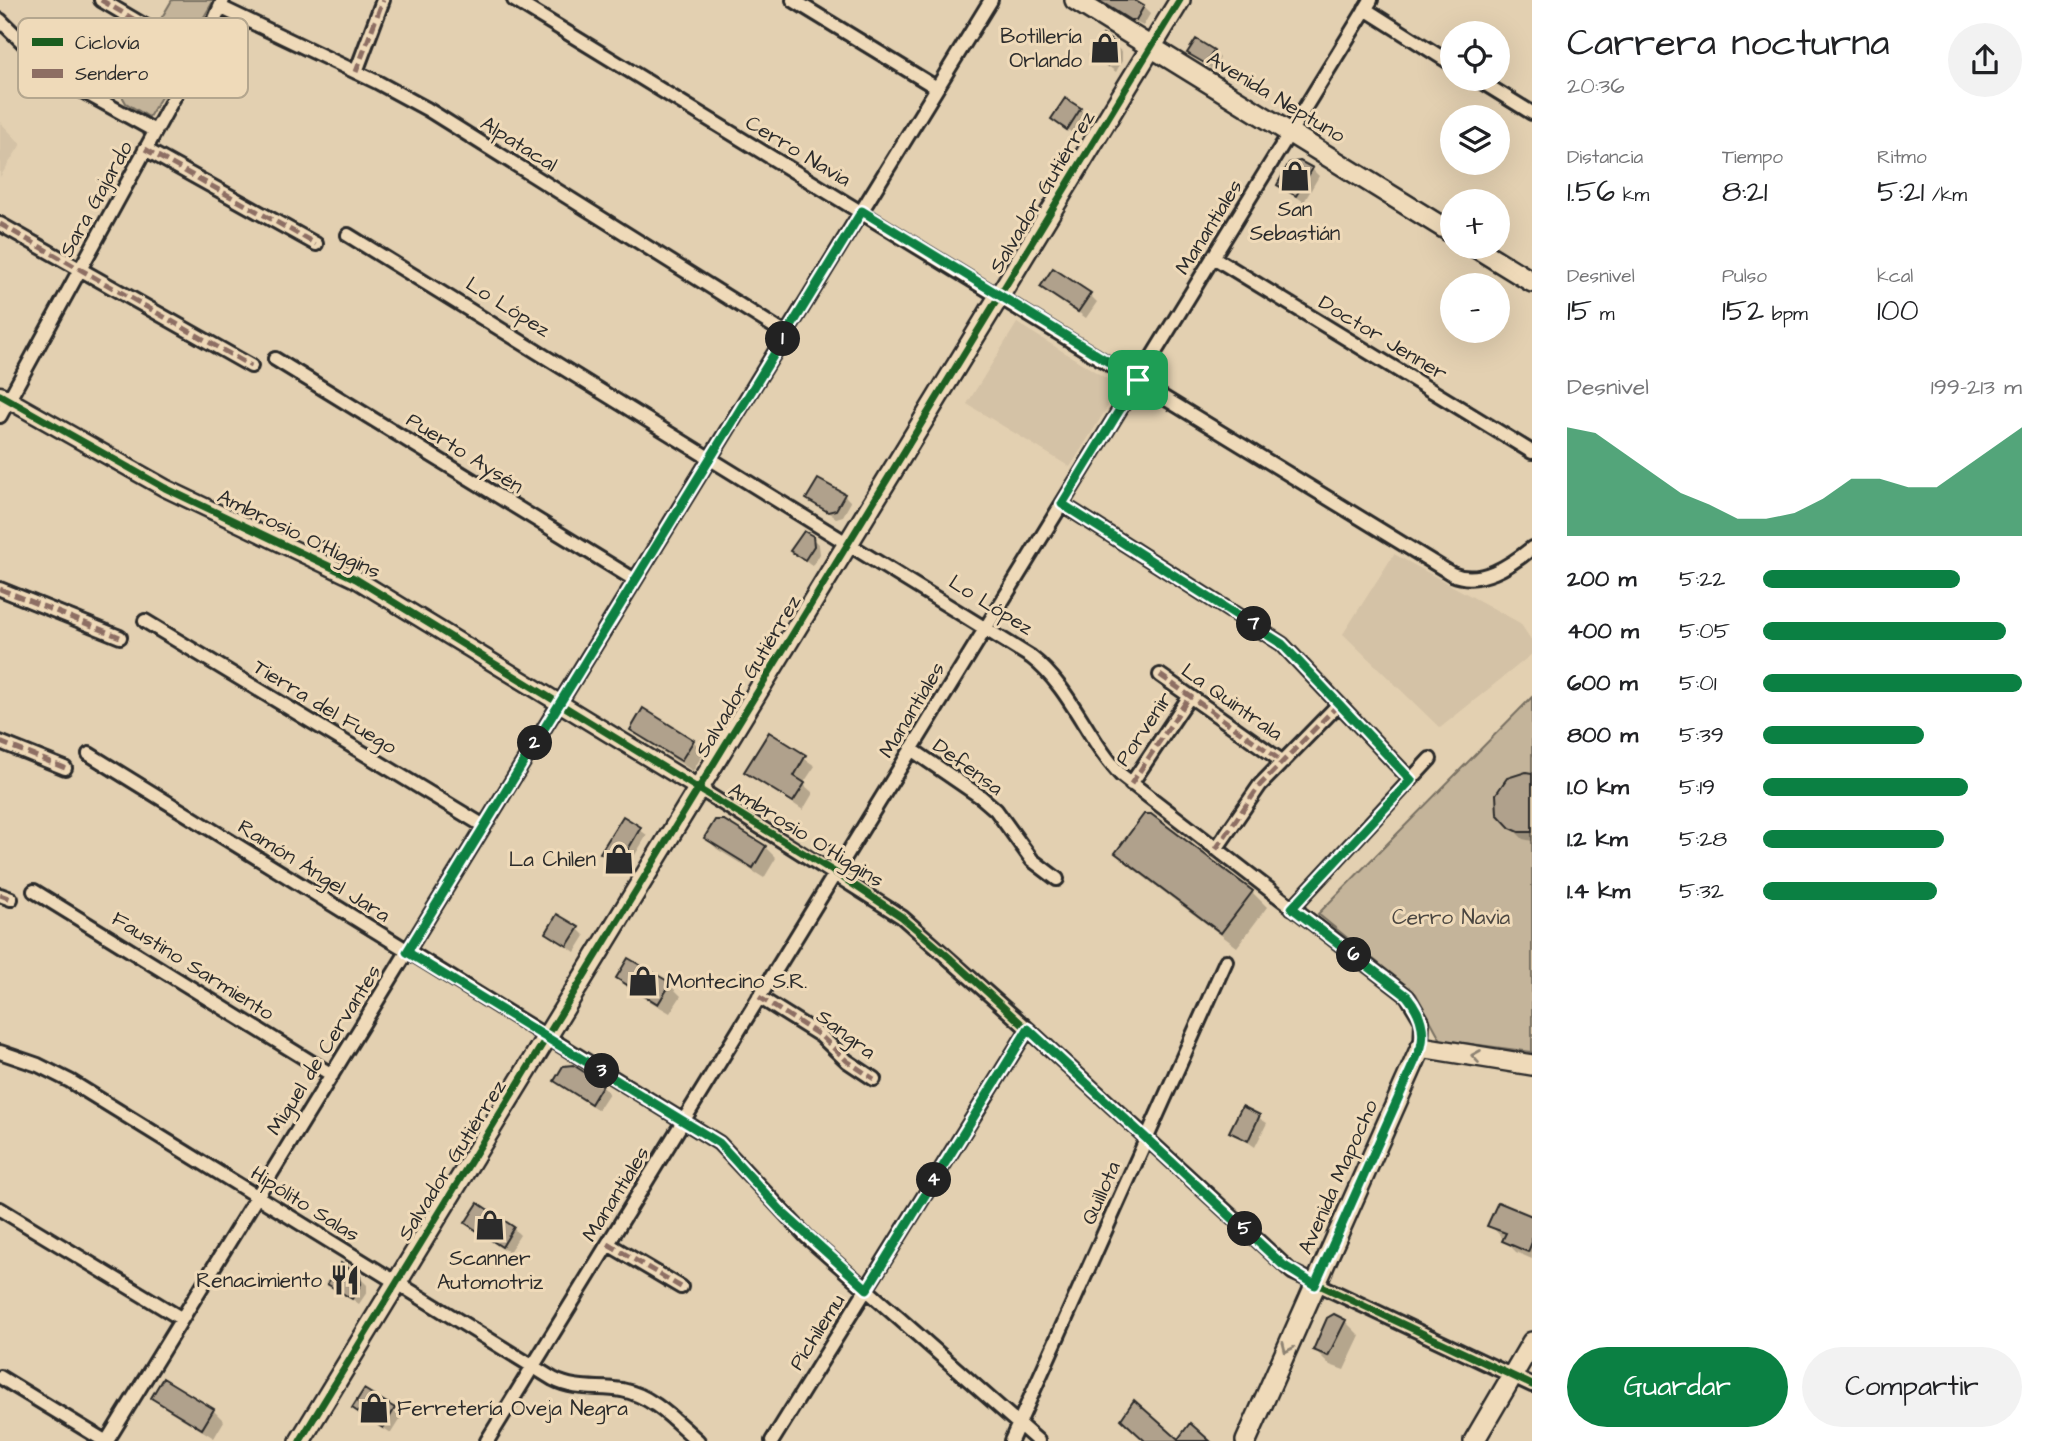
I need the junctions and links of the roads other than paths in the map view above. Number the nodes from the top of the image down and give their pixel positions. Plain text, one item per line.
1 (101, 0) edge
2 (368, 0) edge
3 (514, 0) edge
4 (793, 0) edge
5 (991, 0) edge
6 (1075, 0) edge
7 (1180, 0) edge
8 (222, 4) edge
9 (382, 4) edge
10 (1368, 5) edge
11 (132, 18) edge
12 (0, 20) edge
13 (18, 38) edge
14 (1151, 47) junction
15 (1440, 56) edge
16 (356, 72) junction
17 (937, 88) junction
18 (1496, 91) edge
19 (95, 98) edge
20 (173, 98) edge
21 (1532, 113) edge
22 (155, 131) junction
23 (1290, 132) junction
24 (145, 149) junction
25 (862, 211) junction
26 (0, 224) edge
27 (1440, 226) edge
28 (348, 235) dead end
29 (316, 244) dead end
30 (1213, 257) junction
31 (1495, 259) edge
32 (79, 269) junction
33 (1532, 282) edge
34 (999, 296) junction
35 (786, 334) junction
36 (275, 359) dead end
37 (251, 366) dead end
38 (1138, 380) junction
39 (4, 397) edge
40 (0, 416) edge
41 (1532, 452) edge
42 (710, 458) junction
43 (1062, 504) junction
44 (849, 544) junction
45 (1532, 548) edge
46 (635, 580) junction
47 (0, 589) edge
48 (145, 621) dead end
49 (985, 628) junction
50 (120, 637) dead end
51 (1160, 675) dead end
52 (1190, 696) junction
53 (560, 703) junction
54 (1339, 704) junction
55 (0, 742) edge
56 (911, 749) junction
57 (89, 754) dead end
58 (1430, 759) dead end
59 (1283, 762) junction
60 (65, 768) dead end
61 (1411, 780) junction
62 (1130, 784) junction
63 (700, 789) junction
64 (484, 826) junction
65 (1216, 849) junction
66 (836, 873) junction
67 (1056, 879) dead end
68 (34, 891) dead end
69 (1292, 908) junction
70 (407, 952) junction
71 (1226, 961) dead end
72 (759, 998) junction
73 (1028, 1029) junction
74 (547, 1038) junction
75 (1421, 1047) junction
76 (0, 1052) edge
77 (1532, 1065) edge
78 (332, 1074) junction
79 (874, 1079) dead end
80 (684, 1121) junction
81 (1147, 1138) junction
82 (257, 1197) junction
83 (0, 1209) edge
84 (608, 1244) junction
85 (397, 1283) junction
86 (1315, 1285) junction
87 (681, 1287) dead end
88 (867, 1289) junction
89 (182, 1319) junction
90 (1532, 1342) edge
91 (533, 1367) junction
92 (1512, 1376) junction
93 (0, 1377) edge
94 (1532, 1385) edge
95 (1018, 1423) junction
96 (106, 1441) edge
97 (300, 1441) edge
98 (487, 1441) edge
99 (698, 1441) edge
100 (772, 1441) edge
101 (1011, 1441) edge
102 (1038, 1441) edge
103 (1246, 1441) edge
104 (1474, 1441) edge

1 - 11 street
2 - 9 street
3 - 25 street, Cerro Navia
4 - 17 street
5 - 17 street, Miguel de Cervantes
6 - 14 main road, Avenida Neptuno
7 - 14 main road, Salvador Gutiérrez
8 - 16 street, Alpatacal
9 - 16 street
10 - 15 street
10 - 23 street, Manantiales
12 - 13 street
14 - 23 main road, Avenida Neptuno
14 - 34 main road, Salvador Gutiérrez
16 - 35 street, Alpatacal
17 - 25 street, Miguel de Cervantes
18 - 21 street
19 - 22 street
20 - 22 street, Sara Gajardo
22 - 24 street, Sara Gajardo
23 - 27 main road, Avenida Neptuno
23 - 30 street, Manantiales
24 - 29 street
24 - 32 street, Sara Gajardo
25 - 34 street, Cerro Navia
25 - 35 street, Miguel de Cervantes
26 - 32 street
28 - 42 street, Lo López
30 - 38 street, Manantiales
30 - 41 street, Doctor Jenner
31 - 33 main road
32 - 37 street
32 - 39 street, Sara Gajardo
34 - 38 street, Cerro Navia
34 - 44 main road, Salvador Gutiérrez
35 - 42 street, Miguel de Cervantes
36 - 46 street, Puerto Aysén
38 - 43 street, Manantiales
38 - 45 street, Cerro Navia
39 - 40 street, Sara Gajardo
39 - 53 street, Ambrosio O'Higgins
42 - 44 street, Lo López
42 - 46 street, Miguel de Cervantes
43 - 49 street, Manantiales
43 - 54 street
44 - 49 street, Lo López
44 - 63 main road, Salvador Gutiérrez
46 - 53 street, Miguel de Cervantes
47 - 50 street
48 - 64 street, Tierra del Fuego
49 - 56 street, Manantiales
49 - 62 street, Lo López
51 - 52 street, La Quintrala
52 - 59 street, La Quintrala
52 - 62 street, Porvenir
53 - 63 street, Ambrosio O'Higgins
53 - 64 street, Miguel de Cervantes
54 - 59 street
54 - 61 street
55 - 60 street
56 - 66 street, Manantiales
56 - 67 street, Defensa
57 - 70 street, Ramón Ángel Jara
58 - 61 street
59 - 65 street
61 - 69 street
62 - 65 street, Lo López
63 - 66 street, Ambrosio O'Higgins
63 - 74 main road, Salvador Gutiérrez
64 - 70 street, Miguel de Cervantes
65 - 69 street, Lo López
66 - 72 street, Manantiales
66 - 73 street, Ambrosio O'Higgins
68 - 78 street, Faustino Sarmiento
69 - 75 street, Lo López
70 - 74 street, Ramón Ángel Jara
70 - 78 street, Miguel de Cervantes
71 - 81 street, Quillota
72 - 79 street, Sangra
72 - 80 street, Manantiales
73 - 81 street, Ambrosio O'Higgins
73 - 88 street, Pichilemu
74 - 80 street, Ramón Ángel Jara
74 - 85 main road, Salvador Gutiérrez
77 -> 75 main road
75 - 86 main road, Avenida Mapocho
76 - 82 street, Hipólito Salas
78 - 82 street, Miguel de Cervantes
80 - 84 street, Manantiales
80 - 88 street, Ramón Ángel Jara
81 - 86 street, Ambrosio O'Higgins
81 - 95 street, Quillota
82 - 85 street, Hipólito Salas
82 - 89 street, Miguel de Cervantes
83 - 89 street
84 - 87 street
84 - 91 street, Manantiales
85 - 91 street, Hipólito Salas
85 - 97 main road, Salvador Gutiérrez
86 - 92 street, Ambrosio O'Higgins
86 -> 103 main road, Avenida Mapocho
88 - 95 street, Ramón Ángel Jara
88 - 100 street, Pichilemu
89 - 96 street, Miguel de Cervantes
90 - 92 main road
91 - 98 street, Manantiales
91 - 99 street, Hipólito Salas
92 - 94 street, Ambrosio O'Higgins
92 - 104 main road
93 - 96 street
95 - 101 street, Quillota
95 - 102 street, Ramón Ángel Jara

